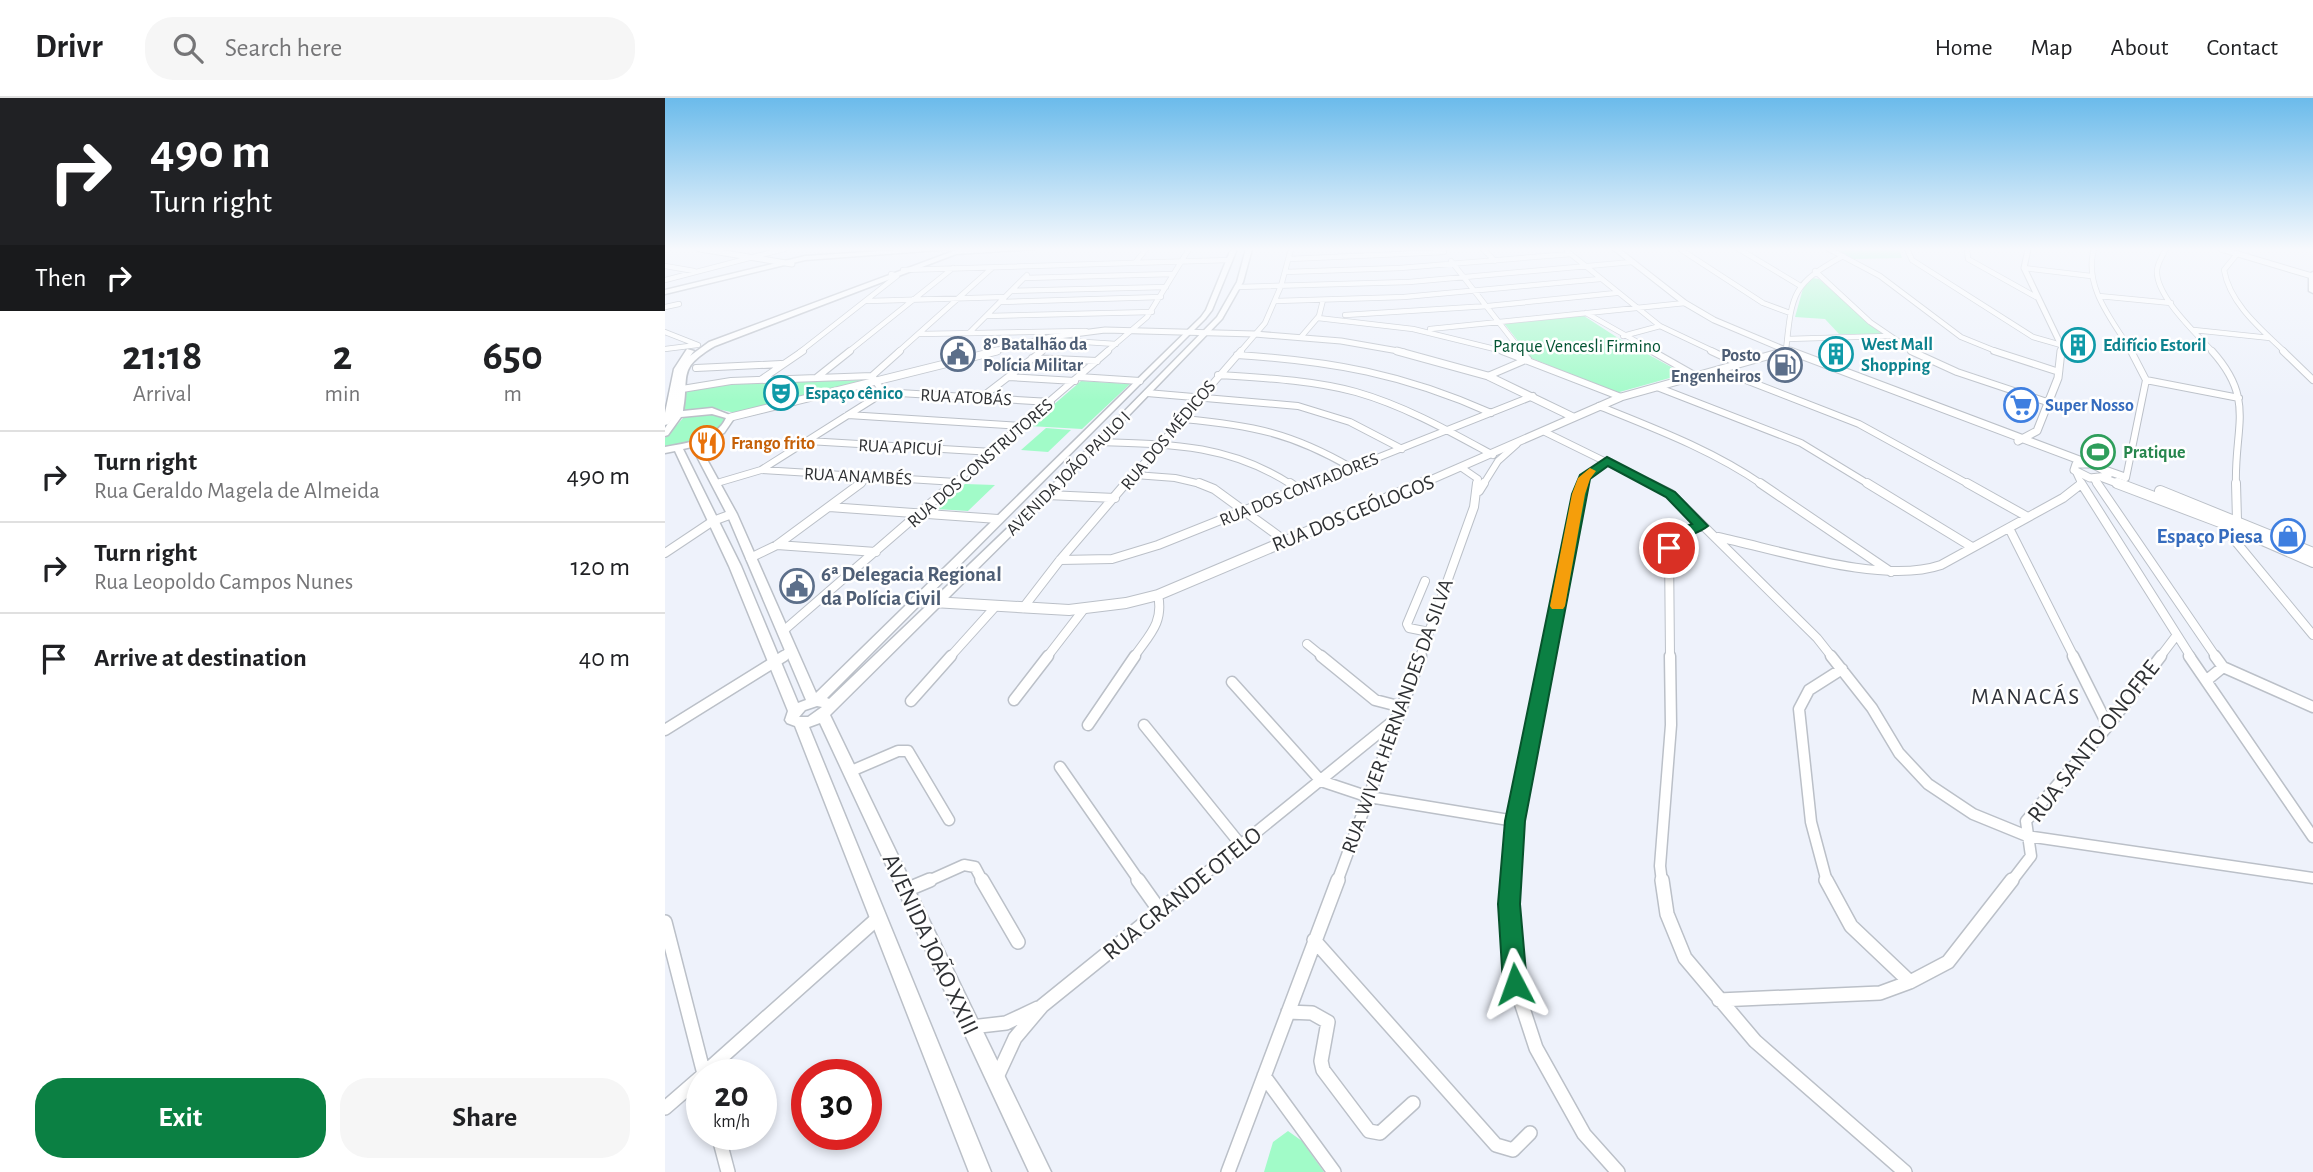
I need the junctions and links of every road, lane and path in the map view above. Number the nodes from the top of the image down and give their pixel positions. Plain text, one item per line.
1 (825, 299) edge
2 (829, 299) edge
3 (952, 299) edge
4 (958, 299) edge
5 (1003, 299) edge
6 (1093, 299) edge
7 (1160, 299) edge
8 (1213, 299) edge
9 (1230, 299) edge
10 (1339, 299) edge
11 (1482, 299) edge
12 (1555, 299) edge
13 (1624, 299) edge
14 (1677, 299) edge
15 (1757, 299) edge
16 (1794, 299) edge
17 (1847, 299) edge
18 (1911, 299) edge
19 (1973, 299) edge
20 (2038, 299) edge
21 (2101, 299) edge
22 (2131, 299) edge
23 (2169, 299) edge
24 (2236, 299) edge
25 (912, 300) junction
26 (1324, 300) junction
27 (868, 301) joint
28 (1276, 301) joint
29 (1000, 302) junction
30 (1682, 303) junction
31 (2171, 303) junction
32 (679, 304) dead end
33 (1487, 306) junction
34 (665, 307) edge
35 (1635, 308) junction
36 (1152, 312) junction
37 (1413, 312) junction
38 (1586, 313) junction
39 (1790, 313) junction
40 (987, 316) junction
41 (1318, 317) junction
42 (1500, 322) junction
43 (837, 325) junction
44 (826, 326) dead end
45 (1660, 326) junction
46 (1133, 330) junction
47 (1421, 330) junction
48 (2194, 330) junction
49 (1086, 331) junction
50 (665, 332) edge
51 (970, 332) junction
52 (1189, 332) junction
53 (1206, 333) junction
54 (920, 334) junction
55 (1063, 334) junction
56 (1255, 334) junction
57 (1623, 336) junction
58 (1888, 336) junction
59 (1301, 337) junction
60 (808, 338) dead end
61 (821, 338) junction
62 (2270, 338) junction
63 (1055, 341) junction
64 (1116, 344) junction
65 (698, 345) junction
66 (2061, 345) junction
67 (1782, 348) junction
68 (665, 349) edge
69 (803, 350) junction
70 (793, 351) dead end
71 (1237, 355) junction
72 (1032, 358) junction
73 (1528, 359) junction
74 (1097, 361) junction
75 (783, 364) junction
76 (1739, 364) junction
77 (696, 368) dead end
78 (1720, 369) junction
79 (2060, 372) junction
80 (1218, 375) junction
81 (1488, 376) junction
82 (1696, 376) junction
83 (1008, 377) junction
84 (816, 378) junction
85 (873, 378) junction
86 (762, 379) junction
87 (1077, 379) junction
88 (2147, 380) junction
89 (2313, 380) edge
90 (1140, 381) junction
91 (1657, 387) junction
92 (682, 388) junction
93 (671, 391) junction
94 (881, 392) junction
95 (1146, 393) junction
96 (1201, 396) junction
97 (1533, 396) junction
98 (982, 397) junction
99 (1621, 397) junction
100 (2239, 398) junction
101 (1051, 402) junction
102 (2047, 402) junction
103 (1599, 406) junction
104 (680, 414) junction
105 (1491, 414) junction
106 (848, 415) junction
107 (1573, 416) junction
108 (731, 417) junction
109 (667, 419) edge
110 (1183, 419) junction
111 (1023, 426) junction
112 (1447, 431) junction
113 (2038, 431) junction
114 (1545, 432) junction
115 (665, 433) edge
116 (808, 441) junction
117 (2019, 441) junction
118 (1097, 442) junction
119 (694, 443) junction
120 (1517, 443) junction
121 (1161, 444) junction
122 (678, 447) junction
123 (1402, 449) junction
124 (665, 450) edge
125 (2050, 450) junction
126 (993, 452) junction
127 (1493, 455) junction
128 (1607, 461) junction
129 (2090, 464) junction
130 (1352, 468) junction
131 (1462, 468) junction
132 (2075, 469) junction
133 (761, 470) junction
134 (1135, 475) junction
135 (2100, 475) junction
136 (869, 477) junction
137 (2126, 478) junction
138 (956, 482) junction
139 (717, 483) junction
140 (2081, 484) junction
141 (1300, 490) junction
142 (1478, 492) junction
143 (1047, 495) junction
144 (2091, 497) junction
145 (1115, 498) junction
146 (2063, 498) junction
147 (2105, 498) junction
148 (829, 506) junction
149 (1245, 511) junction
150 (921, 513) junction
151 (731, 514) junction
152 (2026, 516) junction
153 (998, 519) junction
154 (713, 521) junction
155 (2232, 523) junction
156 (1701, 526) junction
157 (2009, 528) junction
158 (1717, 537) junction
159 (1284, 540) junction
160 (777, 545) junction
161 (1972, 547) junction
162 (876, 552) junction
163 (665, 553) edge
164 (2313, 553) edge
165 (750, 558) junction
166 (1060, 560) junction
167 (2313, 562) edge
168 (1892, 573) junction
169 (1425, 581) dead end
170 (1158, 595) junction
171 (916, 601) junction
172 (938, 603) junction
173 (995, 607) junction
174 (1023, 608) junction
175 (1084, 609) junction
176 (782, 632) junction
177 (1429, 632) junction
178 (2176, 635) junction
179 (2313, 635) edge
180 (1307, 644) dead end
181 (791, 650) junction
182 (775, 663) junction
183 (2223, 667) junction
184 (1842, 668) junction
185 (2207, 680) junction
186 (1232, 682) dead end
187 (1014, 700) dead end
188 (911, 701) dead end
189 (820, 706) junction
190 (2313, 707) edge
191 (1401, 712) junction
192 (798, 717) junction
193 (1088, 724) dead end
194 (1144, 725) dead end
195 (2108, 726) junction
196 (665, 730) edge
197 (1060, 767) dead end
198 (849, 772) junction
199 (1321, 781) junction
200 (1369, 797) junction
201 (949, 820) dead end
202 (1515, 821) junction
203 (2027, 835) junction
204 (2313, 836) edge
205 (1241, 845) junction
206 (2313, 878) edge
207 (907, 890) junction
208 (1160, 911) junction
209 (880, 916) junction
210 (665, 922) edge
211 (1314, 940) junction
212 (1018, 942) dead end
213 (667, 950) edge
214 (1910, 982) junction
215 (1719, 1000) junction
216 (1042, 1006) junction
217 (1288, 1012) junction
218 (970, 1027) junction
219 (698, 1059) edge
220 (721, 1059) edge
221 (1264, 1076) junction
222 (995, 1081) junction
223 (686, 1090) edge
224 (1413, 1103) dead end
225 (665, 1108) edge
226 (1530, 1133) dead end
227 (722, 1150) edge
228 (728, 1172) edge
229 (980, 1172) edge
230 (1040, 1172) edge
231 (1228, 1172) edge
232 (1334, 1172) edge
233 (1618, 1172) edge
234 (1905, 1172) edge

1 - 65 main road
2 - 92 main road
3 - 25 street
4 - 54 street
5 - 29 street
6 - 29 street
7 - 36 street, RUA DOS CONSTRUTORES
8 - 52 main road, AVENIDA JOÃO PAULO I
9 - 53 main road, AVENIDA JOÃO PAULO I
10 - 26 street
11 - 33 street
12 - 33 street
13 - 35 street
14 - 30 street
15 - 39 street
16 - 39 street
17 - 58 street
18 - 79 street
19 - 66 street
20 - 66 street
21 - 88 street
22 - 31 street
23 - 31 street
24 - 62 street
25 - 27 street
25 - 84 street
26 - 28 street
26 - 41 street
27 - 43 street
28 - 56 street, RUA DOS MÉDICOS
29 - 40 street
30 - 35 street
30 - 67 street
31 - 48 street
32 - 34 street
33 - 37 street
33 - 42 street
35 - 38 street
35 - 45 street
36 - 40 street
36 - 46 street, RUA DOS CONSTRUTORES
37 - 41 street
37 - 47 street
38 - 42 street
38 - 57 street
39 - 67 street
40 - 51 street
41 - 47 street
41 - 59 street
42 - 47 street
42 - 73 street
43 - 44 street
43 - 61 street
45 - 57 street
45 - 76 street
46 - 49 street
46 - 52 street
46 - 64 street, RUA DOS CONSTRUTORES
47 - 73 street
48 - 62 street
48 - 100 street
49 - 51 street
49 - 55 street
50 - 65 street
51 - 54 street
52 - 53 street
52 - 90 main road, AVENIDA JOÃO PAULO I
53 - 56 street
53 - 95 main road, AVENIDA JOÃO PAULO I
54 - 85 street
55 - 63 street
55 - 85 street
56 - 59 street
56 - 71 street, RUA DOS MÉDICOS
57 - 82 street
58 - 67 street
58 - 102 street
59 - 81 street
60 - 61 street
61 - 69 street
62 - 89 street
63 - 64 street
63 - 72 street
64 - 74 street, RUA DOS CONSTRUTORES
65 - 68 street
65 - 93 main road
66 - 79 street
67 - 76 street, RUA DOS GEÓLOGOS
67 - 117 street
69 - 70 street
69 - 75 street
71 - 80 street, RUA DOS MÉDICOS
71 - 105 street
72 - 74 street
72 - 83 street
73 - 81 street
73 - 99 street
74 - 87 street, RUA DOS CONSTRUTORES
75 - 77 street
75 - 86 street
76 - 78 street, RUA DOS GEÓLOGOS
78 - 82 street, RUA DOS GEÓLOGOS
78 - 152 street
79 - 102 street
80 - 96 street, RUA DOS MÉDICOS
80 - 112 street
81 - 97 street
82 - 91 street, RUA DOS GEÓLOGOS
83 - 87 street
83 - 98 street
84 - 85 street
84 - 86 street
85 - 94 street
85 - 108 street
86 - 92 street
87 - 90 street
87 - 101 street, RUA DOS CONSTRUTORES
88 - 100 street
88 - 137 street
90 - 153 main road, AVENIDA JOÃO PAULO I
91 - 99 street, RUA DOS GEÓLOGOS
91 - 161 street
92 - 93 street
92 - 104 main road
93 - 109 main road
94 - 98 street, RUA ATOBÁS
94 - 106 street
95 - 96 street
95 - 118 main road, AVENIDA JOÃO PAULO I
96 - 110 street, RUA DOS MÉDICOS
96 - 123 street
97 - 105 street, RUA DOS CONTADORES
97 - 107 street
98 - 101 street, RUA ATOBÁS
99 - 103 street, RUA DOS GEÓLOGOS
100 - 155 street
101 - 111 street, RUA DOS CONSTRUTORES
102 - 113 street
103 - 107 street, RUA DOS GEÓLOGOS
103 - 168 street
104 - 108 main road
104 - 109 main road
104 - 115 main road
105 - 112 street, RUA DOS CONTADORES
106 - 111 street
106 - 116 street
107 - 114 street, RUA DOS GEÓLOGOS
108 - 119 main road
110 - 121 street, RUA DOS MÉDICOS
110 - 130 street
111 - 126 street, RUA DOS CONSTRUTORES
112 - 123 street, RUA DOS CONTADORES
112 - 127 street
113 - 117 street
113 - 125 street
114 - 120 street, RUA DOS GEÓLOGOS
114 - 128 street
116 - 126 street, RUA APICUÍ
116 - 133 street
117 - 125 street
117 - 132 street
118 - 121 street
118 - 143 main road, AVENIDA JOÃO PAULO I
119 - 122 main road
119 - 139 main road, AVENIDA JOÃO XXIII
120 - 127 street, RUA DOS GEÓLOGOS
120 - 142 street, RUA WIVER HERNANDES DA SILVA
121 - 134 street, RUA DOS MÉDICOS
121 - 141 street
122 - 124 main road
122 - 154 main road, AVENIDA JOÃO XXIII
123 - 130 street, RUA DOS CONTADORES
125 - 129 street
126 - 138 street, RUA DOS CONSTRUTORES
127 - 131 street, RUA DOS GEÓLOGOS
128 - 156 street
128 - 202 street
129 - 132 street
129 - 135 street
130 - 141 street, RUA DOS CONTADORES
131 - 142 street
131 - 159 street, RUA DOS GEÓLOGOS
132 - 135 street
132 - 140 street
133 - 136 street, RUA ANAMBÉS
133 - 139 street
134 - 145 street, RUA DOS MÉDICOS
134 - 149 street
135 - 137 street
135 - 147 street
135 - 155 street
136 - 138 street, RUA ANAMBÉS
136 - 148 street
137 - 155 street
138 - 150 street, RUA DOS CONSTRUTORES
139 - 151 main road, AVENIDA JOÃO XXIII
140 - 144 street
140 - 146 street
141 - 149 street, RUA DOS CONTADORES
142 - 177 street, RUA WIVER HERNANDES DA SILVA
143 - 145 street
143 - 172 main road, AVENIDA JOÃO PAULO I
144 - 146 street
144 - 147 street
144 - 178 street
145 - 166 street, RUA DOS MÉDICOS
146 - 152 street
147 - 183 street
148 - 150 street
148 - 160 street
149 - 159 street
149 - 166 street, RUA DOS CONTADORES
150 - 153 street
150 - 162 street, RUA DOS CONSTRUTORES
151 - 154 street
151 - 165 main road, AVENIDA JOÃO XXIII
152 - 157 street
153 - 171 main road, AVENIDA JOÃO PAULO I
154 - 163 street
154 - 182 main road, AVENIDA JOÃO XXIII
155 - 164 street
155 - 167 street
155 - 179 street
156 - 158 street
156 - 215 street
157 - 161 street
157 - 195 street
158 - 168 street
158 - 184 street
159 - 170 street, RUA DOS GEÓLOGOS
160 - 162 street
160 - 165 street
161 - 168 street
162 - 176 street, RUA DOS CONSTRUTORES
165 - 176 main road, AVENIDA JOÃO XXIII
166 - 174 street, RUA DOS MÉDICOS
169 - 177 street
170 - 175 street, RUA DOS GEÓLOGOS
170 - 193 street
171 - 172 street, RUA DOS GEÓLOGOS
171 - 189 main road, AVENIDA JOÃO PAULO I
172 - 173 street, RUA DOS GEÓLOGOS
172 - 189 main road, AVENIDA JOÃO PAULO I
173 - 174 street, RUA DOS GEÓLOGOS
173 - 188 street
174 - 175 street, RUA DOS GEÓLOGOS
175 - 187 street
176 - 181 main road, AVENIDA JOÃO XXIII
177 - 191 street, RUA WIVER HERNANDES DA SILVA
178 - 185 street
178 - 195 street, RUA SANTO ONOFRE
180 - 191 street
181 - 182 street
181 - 189 main road, AVENIDA JOÃO XXIII
182 - 192 main road, AVENIDA JOÃO XXIII
182 - 196 street
183 - 185 street
183 - 190 street
184 - 203 street
184 - 214 street
185 - 204 street
186 - 199 street
189 - 192 main road
189 - 198 main road, AVENIDA JOÃO XXIII
191 - 199 street, RUA GRANDE OTELO
191 - 200 street, RUA WIVER HERNANDES DA SILVA
192 - 209 main road, AVENIDA JOÃO XXIII
194 - 205 street
195 - 203 street, RUA SANTO ONOFRE
197 - 208 street
198 - 201 street
198 - 207 main road, AVENIDA JOÃO XXIII
199 - 200 street
199 - 205 street, RUA GRANDE OTELO
200 - 202 street
200 - 211 street, RUA WIVER HERNANDES DA SILVA
202 - 233 street
203 - 206 street
203 - 214 street, RUA SANTO ONOFRE
205 - 208 street, RUA GRANDE OTELO
207 - 212 street
207 - 218 main road, AVENIDA JOÃO XXIII
208 - 216 street, RUA GRANDE OTELO
209 - 220 street
209 - 229 main road, AVENIDA JOÃO XXIII
210 - 213 street
211 - 217 street, RUA WIVER HERNANDES DA SILVA
211 - 226 street
213 - 219 street
214 - 215 street, RUA SANTO ONOFRE
215 - 234 street
216 - 218 street, RUA GRANDE OTELO
216 - 222 street, RUA GRANDE OTELO
217 - 221 street, RUA WIVER HERNANDES DA SILVA
217 - 224 street
218 - 222 main road, AVENIDA JOÃO XXIII
221 - 231 street, RUA WIVER HERNANDES DA SILVA
221 - 232 street
222 - 230 main road, AVENIDA JOÃO XXIII
223 - 225 street
227 - 228 street

